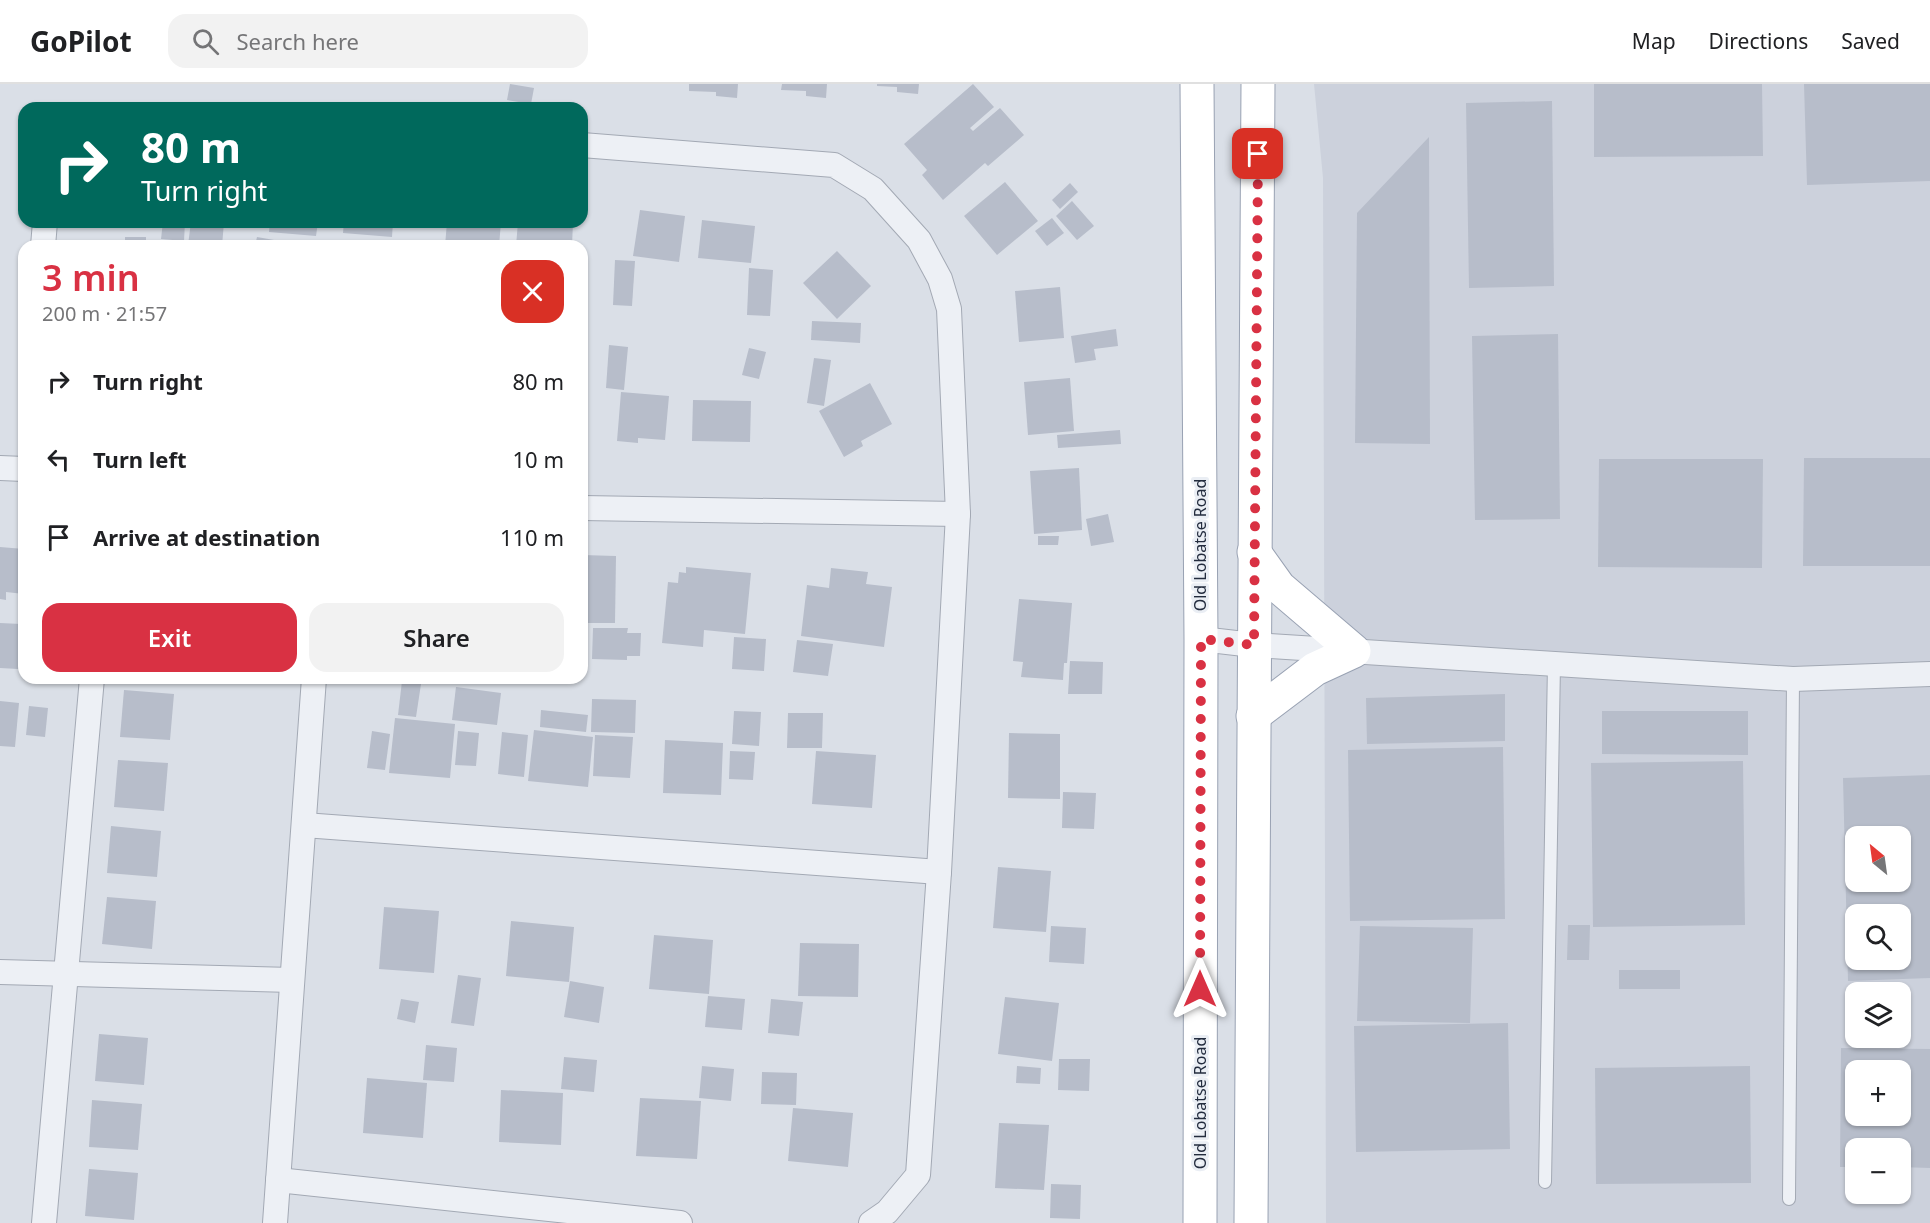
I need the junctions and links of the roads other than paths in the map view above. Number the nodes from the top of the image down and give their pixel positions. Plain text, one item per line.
1 (1197, 84) edge
2 (1258, 84) edge
3 (588, 146) edge
4 (0, 468) edge
5 (18, 469) edge
6 (588, 508) edge
7 (958, 514) junction
8 (1254, 552) junction
9 (1201, 639) junction
10 (1254, 645) junction
11 (1354, 651) junction
12 (1554, 664) junction
13 (1930, 674) edge
14 (1793, 679) junction
15 (91, 684) edge
16 (314, 684) edge
17 (1253, 716) junction
18 (304, 825) junction
19 (939, 872) junction
20 (0, 972) edge
21 (66, 975) junction
22 (292, 980) junction
23 (278, 1180) junction
24 (1545, 1182) dead end
25 (1789, 1198) dead end
26 (44, 1223) edge
27 (275, 1223) edge
28 (680, 1223) edge
29 (871, 1223) edge
30 (1200, 1223) edge
31 (1251, 1223) edge

1 - 9 main road, Old Lobatse Road
2 - 8 main road
3 - 7 street
4 - 5 street
6 - 7 street
7 - 19 street
8 - 10 main road
8 - 11 main road
9 - 10 street
9 - 30 main road, Old Lobatse Road
10 - 11 street
10 - 17 main road
11 - 12 street
11 - 17 main road
12 - 14 street
12 - 24 lane
13 - 14 street
14 - 25 lane
15 - 21 street
16 - 18 street
17 - 31 main road
18 - 19 street
18 - 22 street
19 - 29 street
20 - 21 street
21 - 22 street
21 - 26 street
22 - 23 street
23 - 27 street
23 - 28 street

